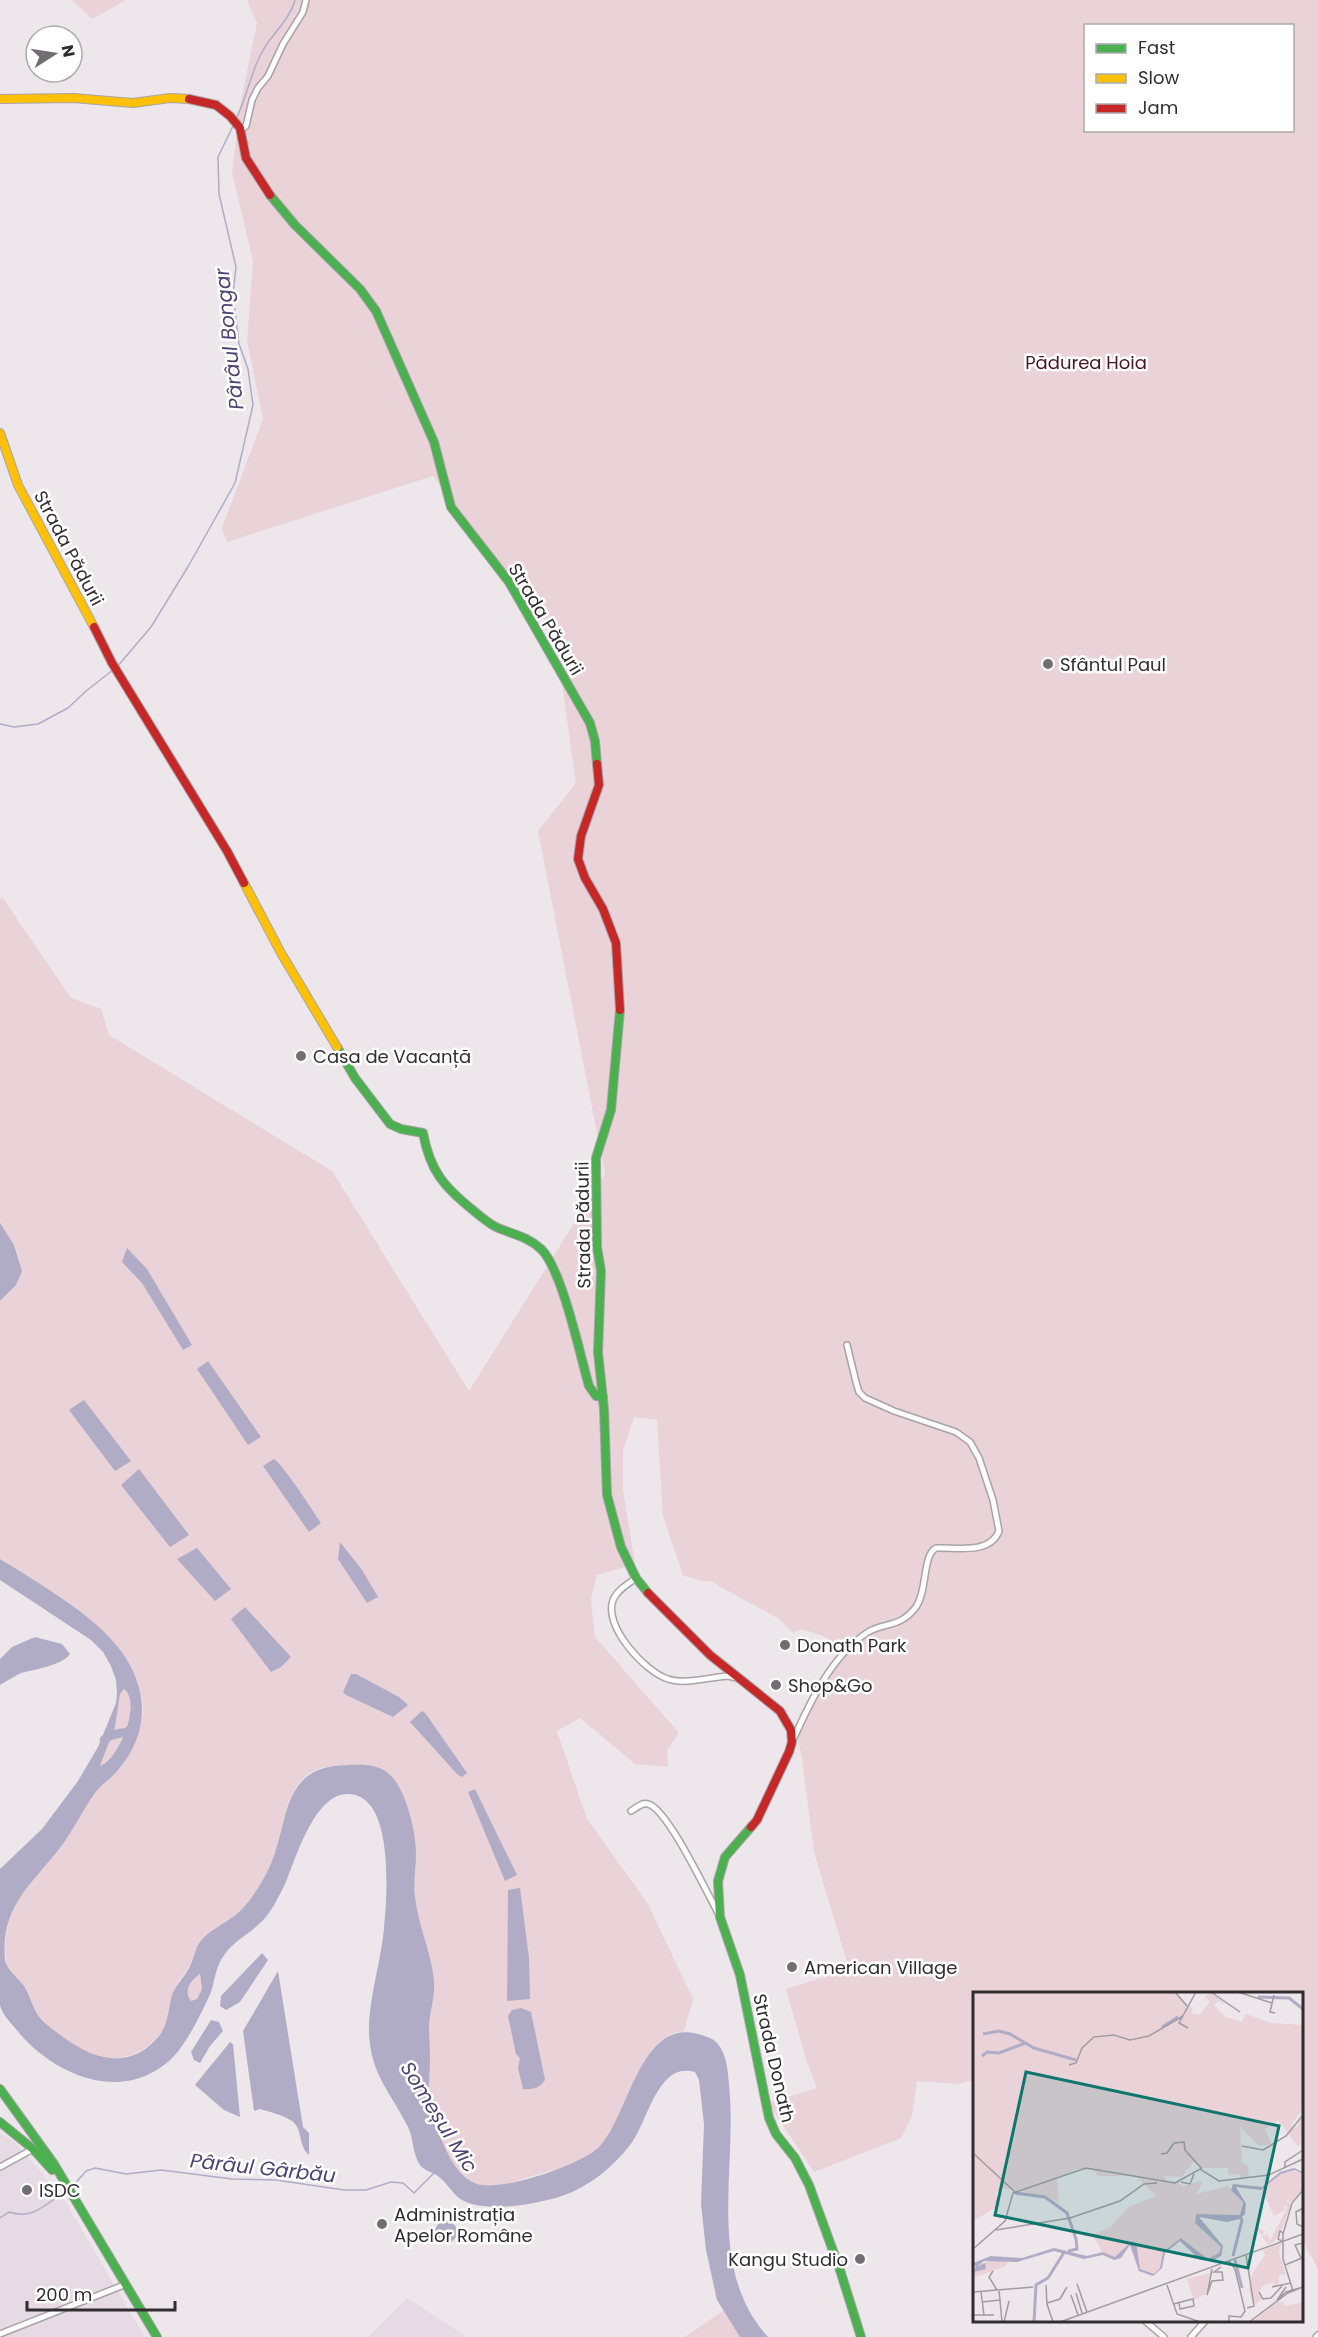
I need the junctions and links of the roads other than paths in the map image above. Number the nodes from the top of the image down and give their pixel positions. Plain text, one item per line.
1 (306, 0) edge
2 (0, 99) edge
3 (239, 127) junction
4 (0, 433) edge
5 (846, 1345) dead end
6 (603, 1397) junction
7 (636, 1578) junction
8 (737, 1678) junction
9 (792, 1742) junction
10 (632, 1811) dead end
11 (720, 1917) junction
12 (0, 2089) edge
13 (0, 2122) edge
14 (33, 2149) junction
15 (0, 2167) edge
16 (68, 2190) junction
17 (124, 2285) junction
18 (1146, 2322) edge
19 (1204, 2322) edge
20 (0, 2334) edge
21 (157, 2337) edge
22 (861, 2337) edge
23 (1164, 2337) edge
24 (1191, 2337) edge

1 - 3 street
2 - 3 street, Strada Pădurii
3 - 6 street, Strada Pădurii
4 - 6 street, Strada Pădurii
5 - 9 street
6 - 7 street, Strada Pădurii
7 - 8 street, Strada Pădurii
7 - 8 street
8 - 9 street, Strada Pădurii
9 - 11 street, Strada Donath
10 - 11 street
11 - 22 street, Strada Donath
12 - 16 street
13 - 14 street
14 - 15 street
14 - 16 street
16 - 17 street
17 - 20 street
17 - 21 street
18 - 23 street
19 - 24 street

